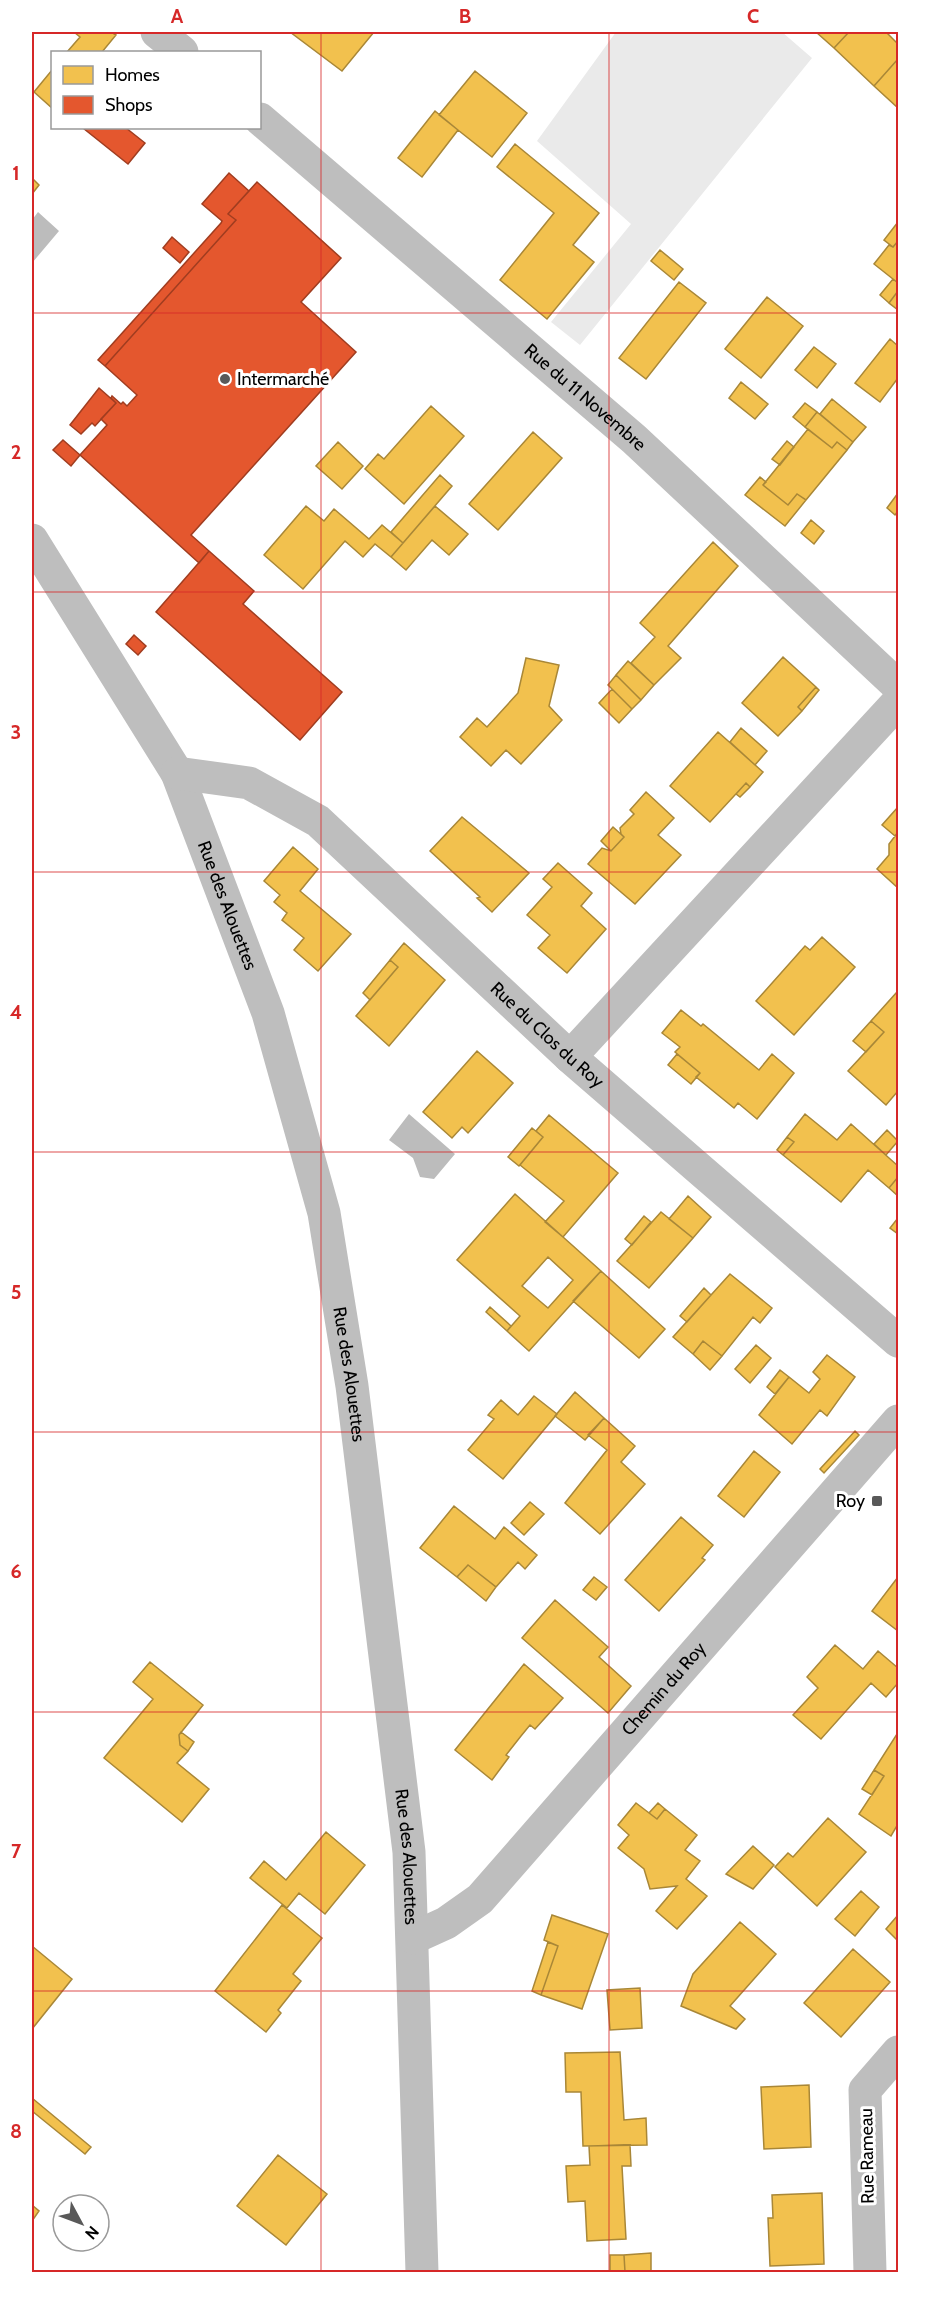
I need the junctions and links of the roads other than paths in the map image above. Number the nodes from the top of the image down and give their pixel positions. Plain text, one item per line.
1 (157, 32) edge
2 (181, 51) edge
3 (261, 120) edge
4 (32, 540) edge
5 (898, 686) edge
6 (898, 702) edge
7 (177, 773) junction
8 (570, 1057) junction
9 (898, 1341) edge
10 (898, 1421) edge
11 (413, 1938) junction
12 (898, 2052) edge
13 (422, 2272) edge
14 (870, 2272) edge

1 - 2 street
3 - 5 street, Rue du 11 Novembre
4 - 7 street, Rue des Alouettes
6 - 8 street
7 - 8 street, Rue du Clos du Roy
7 - 11 street, Rue des Alouettes
8 - 9 street, Rue du Clos du Roy
10 - 11 street, Chemin du Roy
11 - 13 street, Rue des Alouettes
12 - 14 street, Rue Rameau

